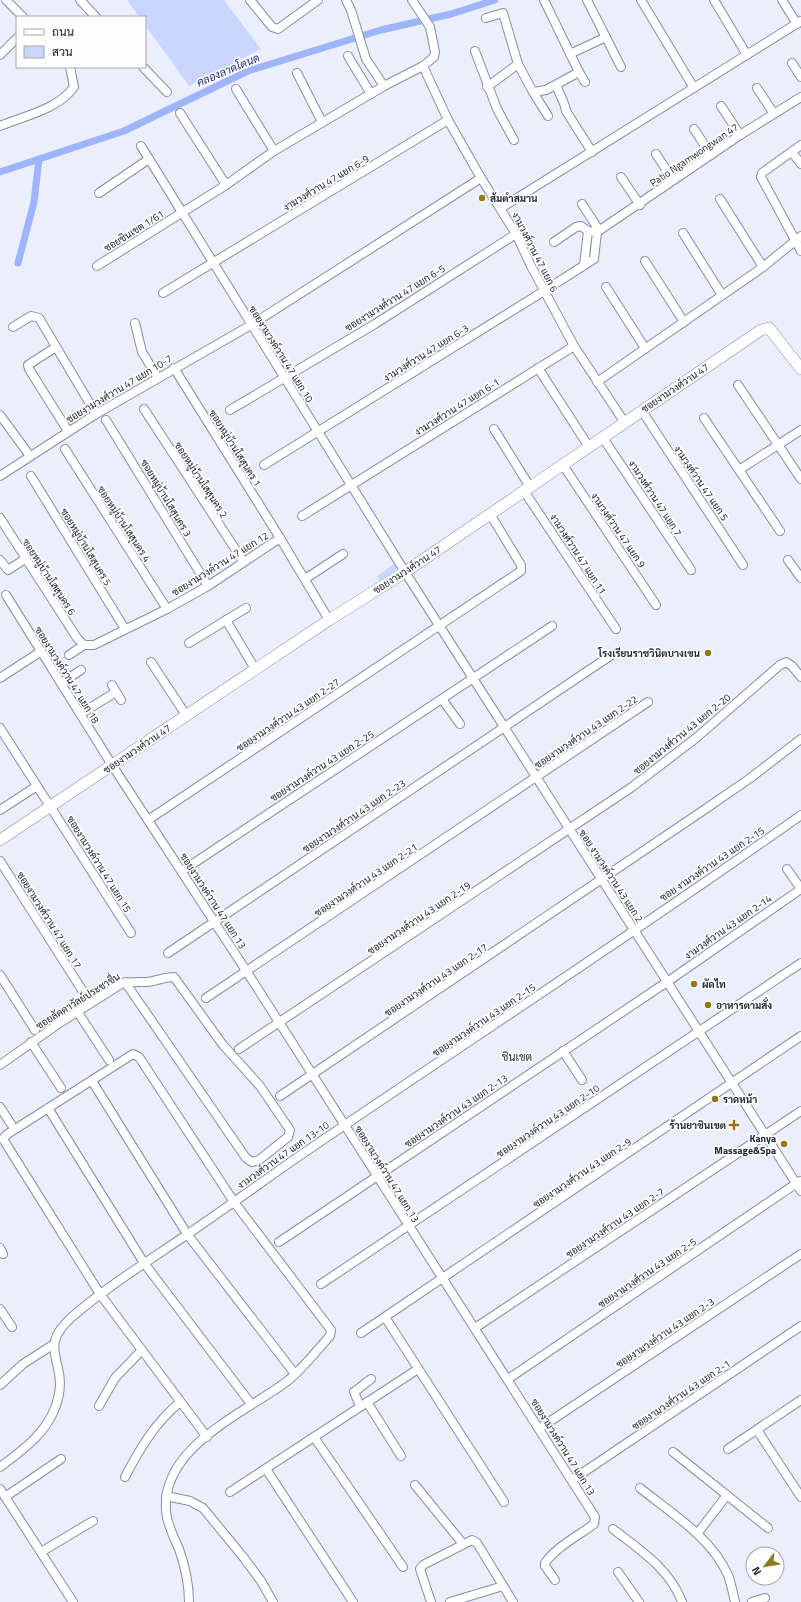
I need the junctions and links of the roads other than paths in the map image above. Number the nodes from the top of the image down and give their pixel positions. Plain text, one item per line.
1 (6, 0) edge
2 (80, 0) edge
3 (250, 0) edge
4 (318, 0) edge
5 (346, 0) edge
6 (412, 0) edge
7 (544, 0) edge
8 (587, 0) edge
9 (641, 0) edge
10 (714, 0) edge
11 (782, 0) edge
12 (22, 16) edge
13 (95, 16) edge
14 (486, 18) dead end
15 (799, 22) edge
16 (606, 37) junction
17 (16, 39) edge
18 (475, 51) dead end
19 (570, 54) junction
20 (0, 55) edge
21 (747, 55) junction
22 (348, 56) dead end
23 (792, 63) dead end
24 (518, 64) junction
25 (423, 66) junction
26 (621, 67) dead end
27 (70, 68) edge
28 (144, 68) edge
29 (579, 72) junction
30 (297, 73) dead end
31 (801, 77) edge
32 (586, 82) dead end
33 (557, 85) junction
34 (384, 86) junction
35 (487, 87) junction
36 (694, 88) junction
37 (757, 88) dead end
38 (236, 89) dead end
39 (546, 90) junction
40 (167, 92) dead end
41 (533, 92) junction
42 (371, 94) junction
43 (801, 97) edge
44 (721, 106) dead end
45 (566, 111) junction
46 (180, 113) dead end
47 (774, 114) junction
48 (548, 116) dead end
49 (448, 120) junction
50 (322, 122) junction
51 (0, 126) edge
52 (694, 129) dead end
53 (740, 135) junction
54 (514, 140) dead end
55 (801, 145) edge
56 (141, 146) dead end
57 (274, 151) junction
58 (592, 152) junction
59 (792, 152) junction
60 (656, 154) dead end
61 (711, 155) junction
62 (149, 159) junction
63 (801, 164) edge
64 (621, 177) dead end
65 (481, 178) junction
66 (673, 180) junction
67 (226, 185) junction
68 (99, 193) dead end
69 (720, 199) dead end
70 (582, 204) dead end
71 (640, 205) junction
72 (501, 208) junction
73 (182, 212) junction
74 (588, 231) junction
75 (598, 231) junction
76 (683, 233) dead end
77 (516, 234) junction
78 (798, 239) edge
79 (554, 242) dead end
80 (801, 251) edge
81 (645, 261) dead end
82 (213, 263) junction
83 (584, 265) junction
84 (97, 266) dead end
85 (763, 267) junction
86 (606, 287) dead end
87 (544, 291) junction
88 (163, 293) dead end
89 (722, 295) junction
90 (684, 322) junction
91 (135, 323) dead end
92 (251, 324) junction
93 (12, 326) dead end
94 (574, 346) junction
95 (56, 347) junction
96 (645, 348) junction
97 (174, 368) junction
98 (538, 368) junction
99 (801, 369) edge
100 (158, 378) junction
101 (285, 379) junction
102 (597, 382) junction
103 (738, 385) dead end
104 (144, 409) dead end
105 (230, 410) dead end
106 (642, 411) junction
107 (96, 414) junction
108 (0, 415) edge
109 (704, 418) dead end
110 (106, 420) dead end
111 (625, 423) junction
112 (494, 429) dead end
113 (801, 430) edge
114 (68, 431) junction
115 (317, 431) junction
116 (603, 438) junction
117 (778, 444) junction
118 (589, 447) junction
119 (65, 449) dead end
120 (30, 456) junction
121 (264, 465) dead end
122 (563, 465) junction
123 (739, 470) junction
124 (0, 476) edge
125 (31, 476) dead end
126 (801, 478) edge
127 (350, 485) junction
128 (527, 489) junction
129 (490, 514) junction
130 (302, 516) dead end
131 (0, 518) edge
132 (780, 531) dead end
133 (280, 538) junction
134 (343, 554) dead end
135 (25, 559) junction
136 (0, 560) edge
137 (788, 560) dead end
138 (242, 562) junction
139 (743, 565) dead end
140 (691, 570) dead end
141 (405, 572) junction
142 (801, 578) edge
143 (305, 579) junction
144 (208, 586) junction
145 (6, 595) dead end
146 (656, 605) dead end
147 (246, 608) dead end
148 (167, 609) junction
149 (226, 620) junction
150 (329, 620) junction
151 (439, 626) junction
152 (552, 626) dead end
153 (125, 629) junction
154 (616, 629) dead end
155 (189, 643) dead end
156 (84, 645) junction
157 (40, 652) junction
158 (69, 655) dead end
159 (610, 656) dead end
160 (151, 662) dead end
161 (255, 669) junction
162 (80, 670) dead end
163 (801, 677) edge
164 (0, 678) edge
165 (473, 678) junction
166 (60, 683) junction
167 (442, 698) junction
168 (121, 700) dead end
169 (648, 702) dead end
170 (80, 714) junction
171 (186, 715) junction
172 (460, 724) dead end
173 (0, 728) edge
174 (504, 728) junction
175 (801, 739) edge
176 (112, 765) junction
177 (536, 778) junction
178 (37, 786) junction
179 (51, 806) junction
180 (0, 810) edge
181 (801, 815) edge
182 (148, 820) junction
183 (569, 829) junction
184 (0, 840) edge
185 (0, 861) edge
186 (787, 869) dead end
187 (182, 871) junction
188 (602, 880) junction
189 (801, 889) edge
190 (214, 922) junction
191 (634, 930) junction
192 (131, 933) dead end
193 (168, 953) dead end
194 (801, 963) edge
195 (247, 972) junction
196 (0, 975) edge
197 (125, 982) junction
198 (667, 982) junction
199 (82, 990) dead end
200 (206, 998) dead end
201 (77, 1011) junction
202 (280, 1024) junction
203 (35, 1030) dead end
204 (699, 1032) junction
205 (801, 1036) edge
206 (31, 1042) junction
207 (240, 1049) dead end
208 (563, 1051) junction
209 (109, 1060) dead end
210 (0, 1065) edge
211 (313, 1075) junction
212 (582, 1080) dead end
213 (92, 1081) junction
214 (732, 1084) junction
215 (61, 1088) dead end
216 (280, 1096) dead end
217 (0, 1107) edge
218 (48, 1108) junction
219 (801, 1111) edge
220 (11, 1124) dead end
221 (344, 1125) junction
222 (765, 1135) junction
223 (376, 1176) junction
224 (800, 1185) edge
225 (234, 1202) junction
226 (408, 1226) junction
227 (187, 1234) junction
228 (279, 1242) dead end
229 (801, 1254) edge
230 (144, 1263) junction
231 (442, 1279) junction
232 (321, 1284) dead end
233 (100, 1294) junction
234 (0, 1309) edge
235 (384, 1317) junction
236 (801, 1326) edge
237 (12, 1327) dead end
238 (475, 1328) junction
239 (361, 1333) dead end
240 (54, 1344) junction
241 (141, 1351) junction
242 (418, 1368) junction
243 (295, 1374) junction
244 (371, 1379) dead end
245 (508, 1379) junction
246 (0, 1385) edge
247 (801, 1400) edge
248 (180, 1402) junction
249 (251, 1404) junction
250 (364, 1404) junction
251 (99, 1406) dead end
252 (540, 1428) junction
253 (757, 1430) junction
254 (207, 1437) junction
255 (314, 1437) junction
256 (728, 1449) dead end
257 (673, 1452) dead end
258 (402, 1456) dead end
259 (61, 1459) dead end
260 (0, 1467) edge
261 (266, 1469) junction
262 (125, 1477) dead end
263 (572, 1480) junction
264 (415, 1485) dead end
265 (640, 1488) dead end
266 (0, 1489) edge
267 (230, 1492) dead end
268 (727, 1495) junction
269 (166, 1496) junction
270 (6, 1497) junction
271 (801, 1497) edge
272 (504, 1502) dead end
273 (93, 1521) dead end
274 (768, 1528) dead end
275 (614, 1529) dead end
276 (697, 1534) junction
277 (463, 1544) junction
278 (41, 1552) junction
279 (403, 1567) dead end
280 (618, 1572) dead end
281 (555, 1580) dead end
282 (503, 1586) junction
283 (764, 1598) dead end
284 (73, 1602) edge
285 (189, 1602) edge
286 (273, 1602) edge
287 (353, 1602) edge
288 (431, 1602) edge
289 (450, 1602) edge
290 (513, 1602) edge
291 (639, 1602) edge
292 (682, 1602) edge
293 (735, 1602) edge
294 (752, 1602) edge

1 - 12 street
2 - 13 street
3 - 4 street
5 - 34 street
6 - 25 street
7 - 19 street
8 - 16 street
9 - 36 street
10 - 21 street
11 - 15 street
14 - 24 street
15 - 21 street
16 - 19 street
16 - 26 street
17 - 20 street
18 - 35 street
19 - 29 street
21 - 36 street
22 - 42 street
23 - 31 street
24 - 35 street
24 - 41 street
25 - 34 street, ซอยชินเขต 1/61
25 - 49 street, งามวงศ์วาน 47 แยก 6
27 - 51 street
28 - 40 street
29 - 32 street
29 - 33 street
30 - 50 street
33 - 39 street
33 - 45 street
34 - 42 street, ซอยชินเขต 1/61
35 - 54 street
36 - 58 street
37 - 47 street
38 - 57 street
39 - 41 street
39 - 45 street
41 - 48 street
42 - 50 street, ซอยชินเขต 1/61
43 - 47 street, Patio Ngamwongwan 47
44 - 53 street
45 - 58 street
46 - 67 street
47 - 53 street, Patio Ngamwongwan 47
49 - 65 street, งามวงศ์วาน 47 แยก 6
49 - 82 street, งามวงศ์วาน 47 แยก 6-9
50 - 57 street, ซอยชินเขต 1/61
52 - 61 street
53 - 61 street, Patio Ngamwongwan 47
55 - 59 street
56 - 62 street, ซอยงามวงค์วาน 47 แยก 10
57 - 67 street, ซอยชินเขต 1/61
58 - 72 street
59 - 63 street
59 - 78 street
60 - 66 street
61 - 66 street, Patio Ngamwongwan 47
62 - 68 street
62 - 73 street, ซอยงามวงค์วาน 47 แยก 10
64 - 71 street
65 - 72 street, งามวงศ์วาน 47 แยก 6
65 - 92 street, ซอยงามวงศ์วาน 47 แยก 10-7
66 - 71 street, Patio Ngamwongwan 47
67 - 73 street, ซอยชินเขต 1/61
69 - 85 street
70 - 75 street
71 - 75 street, Patio Ngamwongwan 47
72 - 77 street, งามวงศ์วาน 47 แยก 6
73 - 82 street, ซอยงามวงค์วาน 47 แยก 10
73 - 84 street, ซอยชินเขต 1/61
74 - 75 street
74 - 79 street
74 - 83 street
75 - 83 street, งามวงศ์วาน 47 แยก 6-3
76 - 89 street
77 - 87 street, งามวงศ์วาน 47 แยก 6
77 - 101 street, ซอยงามวงศ์วาน 47 แยก 6-5
78 - 80 street
78 - 85 street
81 - 90 street
82 - 88 street, งามวงศ์วาน 47 แยก 6-9
82 - 92 street, ซอยงามวงค์วาน 47 แยก 10
83 - 87 street, งามวงศ์วาน 47 แยก 6-3
85 - 89 street
86 - 96 street
87 - 94 street, งามวงศ์วาน 47 แยก 6
87 - 115 street, งามวงศ์วาน 47 แยก 6-3
89 - 90 street
90 - 96 street
91 - 100 street
92 - 97 street, ซอยงามวงศ์วาน 47 แยก 10-7
92 - 101 street, ซอยงามวงค์วาน 47 แยก 10
93 - 95 street
94 - 98 street, งามวงศ์วาน 47 แยก 6-1
94 - 102 street, งามวงศ์วาน 47 แยก 6
95 - 107 street
95 - 114 street
96 - 102 street
97 - 100 street, ซอยงามวงศ์วาน 47 แยก 10-7
97 - 133 street, ซอยหมู่บ้านโสสุนคร 1
98 - 118 street
98 - 127 street, งามวงศ์วาน 47 แยก 6-1
99 - 106 street, ซอยงามวงศ์วาน 47
100 - 107 street, ซอยงามวงศ์วาน 47 แยก 10-7
101 - 105 street, ซอยงามวงศ์วาน 47 แยก 6-5
101 - 115 street, ซอยงามวงค์วาน 47 แยก 10
102 - 111 street, งามวงศ์วาน 47 แยก 6
103 - 117 street
104 - 138 street, ซอยหมู่บ้านโสสุนคร 2
106 - 111 street, ซอยงามวงศ์วาน 47
106 - 139 street, งามวงศ์วาน 47 แยก 5
107 - 114 street, ซอยงามวงศ์วาน 47 แยก 10-7
108 - 120 street
109 - 123 street
110 - 144 street, ซอยหมู่บ้านโสสุนคร 3
111 - 116 street, ซอยงามวงศ์วาน 47
112 - 128 street, งามวงศ์วาน 47 แยก 11
113 - 117 street
114 - 120 street, ซอยงามวงศ์วาน 47 แยก 10-7
115 - 121 street, งามวงศ์วาน 47 แยก 6-3
115 - 127 street, ซอยงามวงค์วาน 47 แยก 10
116 - 118 street, ซอยงามวงศ์วาน 47
116 - 140 street, งามวงศ์วาน 47 แยก 7
117 - 123 street
117 - 126 street
118 - 122 street, ซอยงามวงศ์วาน 47
119 - 148 street, ซอยหมู่บ้านโสสุนคร 4
120 - 124 street, ซอยงามวงศ์วาน 47 แยก 10-7
122 - 128 street, ซอยงามวงศ์วาน 47
122 - 146 street, งามวงศ์วาน 47 แยก 9
123 - 132 street
125 - 153 street, ซอยหมู่บ้านโสสุนคร 5
127 - 130 street, งามวงศ์วาน 47 แยก 6-1
127 - 141 street, ซอยงามวงค์วาน 47 แยก 10
128 - 129 street, ซอยงามวงศ์วาน 47
128 - 154 street, งามวงศ์วาน 47 แยก 11
129 - 141 street, ซอยงามวงศ์วาน 47
129 - 151 street, ซอยงามวงศ์วาน 43 แยก 2-27
131 - 135 street, ซอยหมู่บ้านโสสุนคร 6
133 - 138 street, ซอยงามวงค์วาน 47 แยก 12
133 - 143 street, ซอยงามวงค์วาน 47 แยก 12
134 - 143 street
135 - 136 street
135 - 156 street, ซอยหมู่บ้านโสสุนคร 6
137 - 142 street
138 - 144 street, ซอยงามวงค์วาน 47 แยก 12
141 - 150 street, ซอยงามวงศ์วาน 47
141 - 151 street, ซอย งามวงค์วาน 43 แยก 2
143 - 150 street, ซอยงามวงค์วาน 47 แยก 12
144 - 148 street, ซอยงามวงค์วาน 47 แยก 12
145 - 157 street, ซอยงามวงค์วาน 47 แยก 18
147 - 149 street
148 - 153 street, ซอยงามวงค์วาน 47 แยก 12
149 - 155 street
149 - 161 street
150 - 161 street, ซอยงามวงศ์วาน 47
151 - 165 street, ซอย งามวงค์วาน 43 แยก 2
151 - 182 street, ซอยงามวงศ์วาน 43 แยก 2-27
152 - 165 street, ซอยงามวงค์วาน 43 แยก 2-25
153 - 156 street, ซอยงามวงค์วาน 47 แยก 12
156 - 158 street
157 - 164 street
157 - 166 street, ซอยงามวงค์วาน 47 แยก 18
159 - 174 street, ซอยงามวงศ์วาน 43 แยก 2-23
160 - 171 street
161 - 171 street, ซอยงามวงศ์วาน 47
162 - 166 street
163 - 183 street, ซอยงามวงศ์วาน 43 แยก 2-20
165 - 167 street, ซอยงามวงค์วาน 43 แยก 2-25
165 - 174 street, ซอย งามวงค์วาน 43 แยก 2
166 - 170 street, ซอยงามวงค์วาน 47 แยก 18
167 - 172 street
167 - 187 street, ซอยงามวงค์วาน 43 แยก 2-25
168 - 170 street
169 - 177 street, ซอยงามวงศ์วาน 43 แยก 2-22
170 - 176 street, ซอยงามวงค์วาน 47 แยก 18
171 - 176 street, ซอยงามวงศ์วาน 47
173 - 178 street, ซอยงามวงค์วาน 47 แยก 15
174 - 177 street, ซอย งามวงค์วาน 43 แยก 2
174 - 190 street, ซอยงามวงศ์วาน 43 แยก 2-23
175 - 188 street, ซอยงามวงศ์วาน 43 แยก 2-17
176 - 179 street, ซอยงามวงศ์วาน 47
176 - 182 street, ซอยงามวงค์วาน 47 แยก 13
177 - 183 street, ซอย งามวงค์วาน 43 แยก 2
177 - 195 street, ซอยงามวงศ์วาน 43 แยก 2-21
178 - 179 street, ซอยงามวงค์วาน 47 แยก 15
178 - 180 street
179 - 184 street, ซอยงามวงศ์วาน 47
179 - 192 street, ซอยงามวงค์วาน 47 แยก 15
181 - 191 street, ซอย งามวงค์วาน 43 แยก 2-15
182 - 187 street, ซอยงามวงค์วาน 47 แยก 13
183 - 188 street, ซอย งามวงค์วาน 43 แยก 2
183 - 202 street, ซอยงามวงศ์วาน 43 แยก 2-19
185 - 199 street, ซอยงามวงศ์วาน 47 แยก 17
186 - 189 street
187 - 190 street, ซอยงามวงค์วาน 47 แยก 13
188 - 191 street, ซอย งามวงค์วาน 43 แยก 2
188 - 211 street, ซอยงามวงศ์วาน 43 แยก 2-17
189 - 198 street, งามวงศ์วาน 43 แยก 2-14
190 - 193 street, ซอยงามวงศ์วาน 43 แยก 2-23
190 - 195 street, ซอยงามวงค์วาน 47 แยก 13
191 - 198 street, ซอย งามวงค์วาน 43 แยก 2
191 - 221 street, ซอยงามวงค์วาน 43 แยก 2-15
194 - 204 street, ซอยงามวงค์วาน 43 แยก 2-10
195 - 200 street, ซอยงามวงศ์วาน 43 แยก 2-21
195 - 202 street, ซอยงามวงค์วาน 47 แยก 13
196 - 203 street
197 - 197 street, ซอยลัดดาวัลย์ประชาชื่น
197 - 201 street, ซอยลัดดาวัลย์ประชาชื่น
198 - 204 street, ซอย งามวงค์วาน 43 แยก 2
198 - 208 street, ซอยงามวงศ์วาน 43 แยก 2-13
201 - 206 street, ซอยลัดดาวัลย์ประชาชื่น
201 - 209 street
202 - 207 street, ซอยงามวงศ์วาน 43 แยก 2-19
202 - 211 street, ซอยงามวงค์วาน 47 แยก 13
204 - 214 street, ซอย งามวงค์วาน 43 แยก 2
204 - 226 street, ซอยงามวงค์วาน 43 แยก 2-10
205 - 214 street, ซอยงามวงศ์วาน 43 แยก 2-9
206 - 210 street, ซอยลัดดาวัลย์ประชาชื่น
206 - 215 street
208 - 212 street
208 - 223 street, ซอยงามวงศ์วาน 43 แยก 2-13
211 - 216 street, ซอยงามวงศ์วาน 43 แยก 2-17
211 - 221 street, ซอยงามวงค์วาน 47 แยก 13
213 - 218 street
213 - 225 street
213 - 227 street
214 - 222 street, ซอย งามวงค์วาน 43 แยก 2
214 - 231 street, ซอยงามวงศ์วาน 43 แยก 2-9
217 - 220 street
218 - 230 street
218 - 233 street
219 - 222 street, ซอยงามวงศ์วาน 43 แยก 2-7
221 - 223 street, ซอยงามวงค์วาน 47 แยก 13
221 - 225 street, งามวงศ์วาน 47 แยก 13-10
222 - 224 street, ซอย งามวงค์วาน 43 แยก 2
222 - 238 street, ซอยงามวงศ์วาน 43 แยก 2-7
223 - 226 street, ซอยงามวงค์วาน 47 แยก 13
223 - 228 street, ซอยงามวงศ์วาน 43 แยก 2-13
224 - 245 street, ซอยงามวงศ์วาน 43 แยก 2-5
225 - 227 street, งามวงศ์วาน 47 แยก 13-10
225 - 243 street
226 - 231 street, ซอยงามวงค์วาน 47 แยก 13
226 - 232 street, ซอยงามวงค์วาน 43 แยก 2-10
227 - 230 street, งามวงศ์วาน 47 แยก 13-10
227 - 243 street
229 - 252 street, ซอยงามวงค์วาน 43 แยก 2-3
230 - 233 street, งามวงศ์วาน 47 แยก 13-10
230 - 249 street
231 - 235 street, ซอยงามวงศ์วาน 43 แยก 2-9
231 - 238 street, ซอยงามวงค์วาน 47 แยก 13
233 - 240 street, งามวงศ์วาน 47 แยก 13-10
233 - 241 street
234 - 237 street
235 - 239 street, ซอยงามวงศ์วาน 43 แยก 2-9
235 - 242 street
236 - 263 street, ซอยงามวงศ์วาน 43 แยก 2-1
238 - 245 street, ซอยงามวงค์วาน 47 แยก 13
240 - 246 street
240 - 260 street
241 - 248 street
241 - 251 street
242 - 250 street
242 - 272 street
243 - 249 street
244 - 250 street
245 - 252 street, ซอยงามวงค์วาน 47 แยก 13
247 - 253 street
248 - 254 street
248 - 262 street
249 - 254 street
250 - 255 street
250 - 258 street
252 - 263 street, ซอยงามวงค์วาน 47 แยก 13
253 - 256 street
253 - 271 street
254 - 269 street
255 - 261 street
255 - 279 street
257 - 268 street
259 - 270 street
261 - 267 street
261 - 287 street
263 - 281 street, ซอยงามวงค์วาน 47 แยก 13
264 - 277 street
265 - 276 street
266 - 270 street
268 - 274 street
268 - 276 street
269 - 285 street
269 - 286 street
270 - 278 street
273 - 278 street
275 - 292 street
276 - 293 street
277 - 282 street
277 - 288 street
278 - 284 street
280 - 291 street
282 - 289 street
282 - 290 street
283 - 294 street

